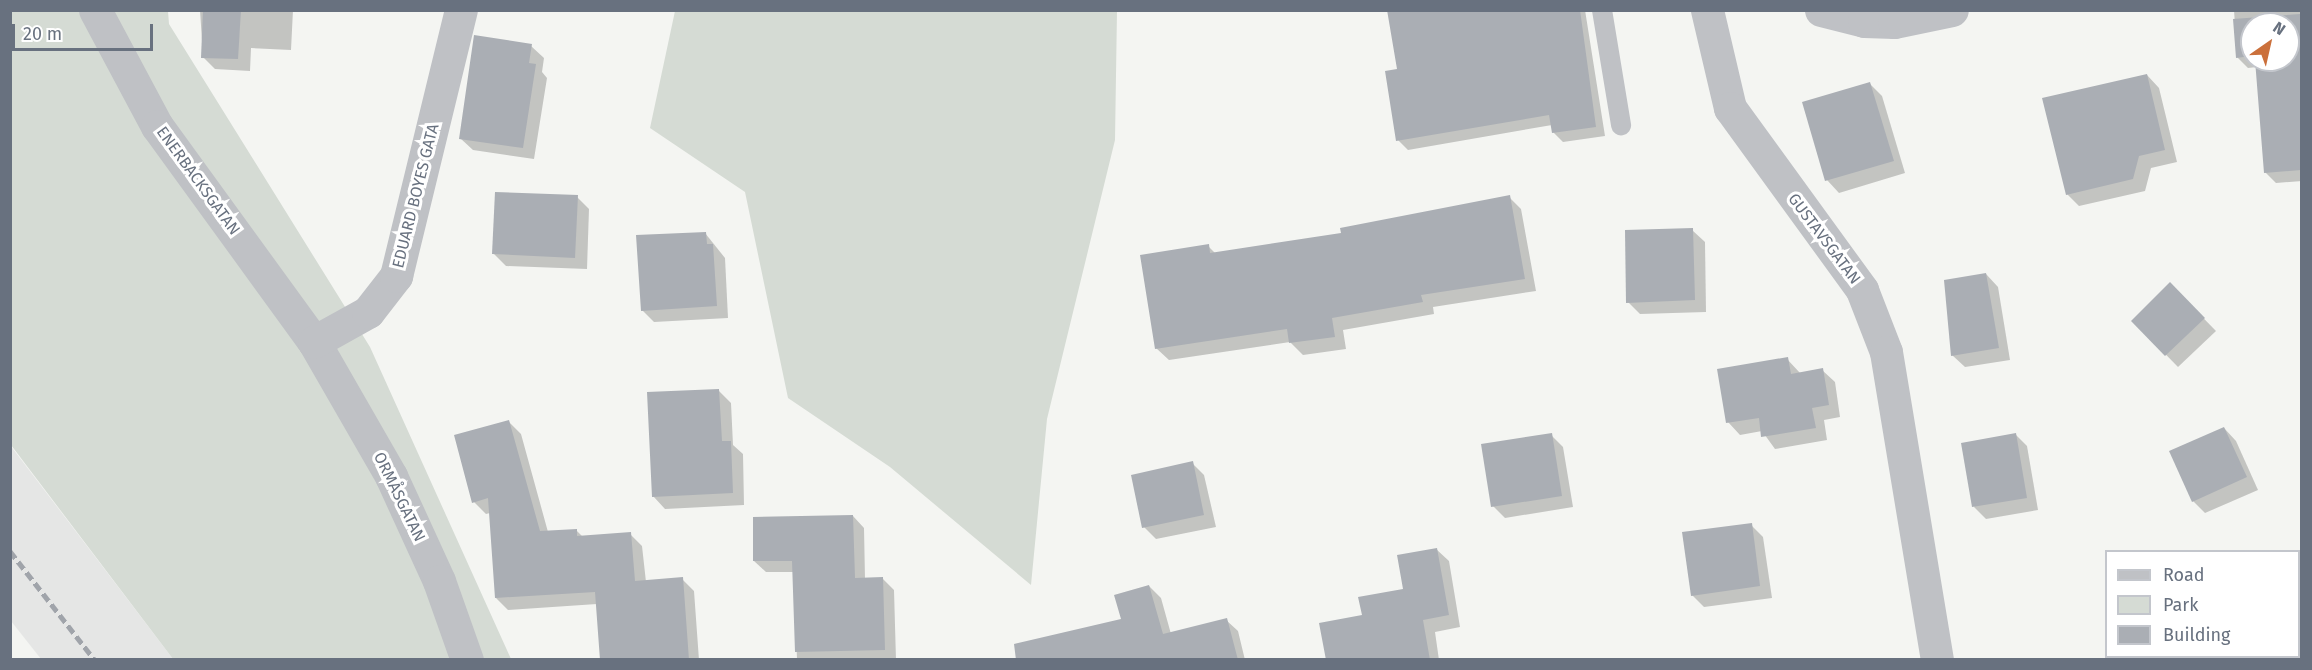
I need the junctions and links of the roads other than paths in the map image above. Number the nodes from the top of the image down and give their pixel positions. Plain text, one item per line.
1 (95, 10) edge
2 (460, 10) edge
3 (1602, 10) edge
4 (1707, 10) edge
5 (1821, 10) edge
6 (1952, 10) edge
7 (1621, 125) dead end
8 (314, 342) junction
9 (467, 660) edge
10 (1937, 660) edge

1 - 8 street, ENERBACKSGATAN
2 - 8 street, EDUARD BOYES GATA
3 - 7 lane
4 - 10 street, GUSTAVSGATAN
5 - 6 street
8 - 9 street, ORMÅSGATAN

